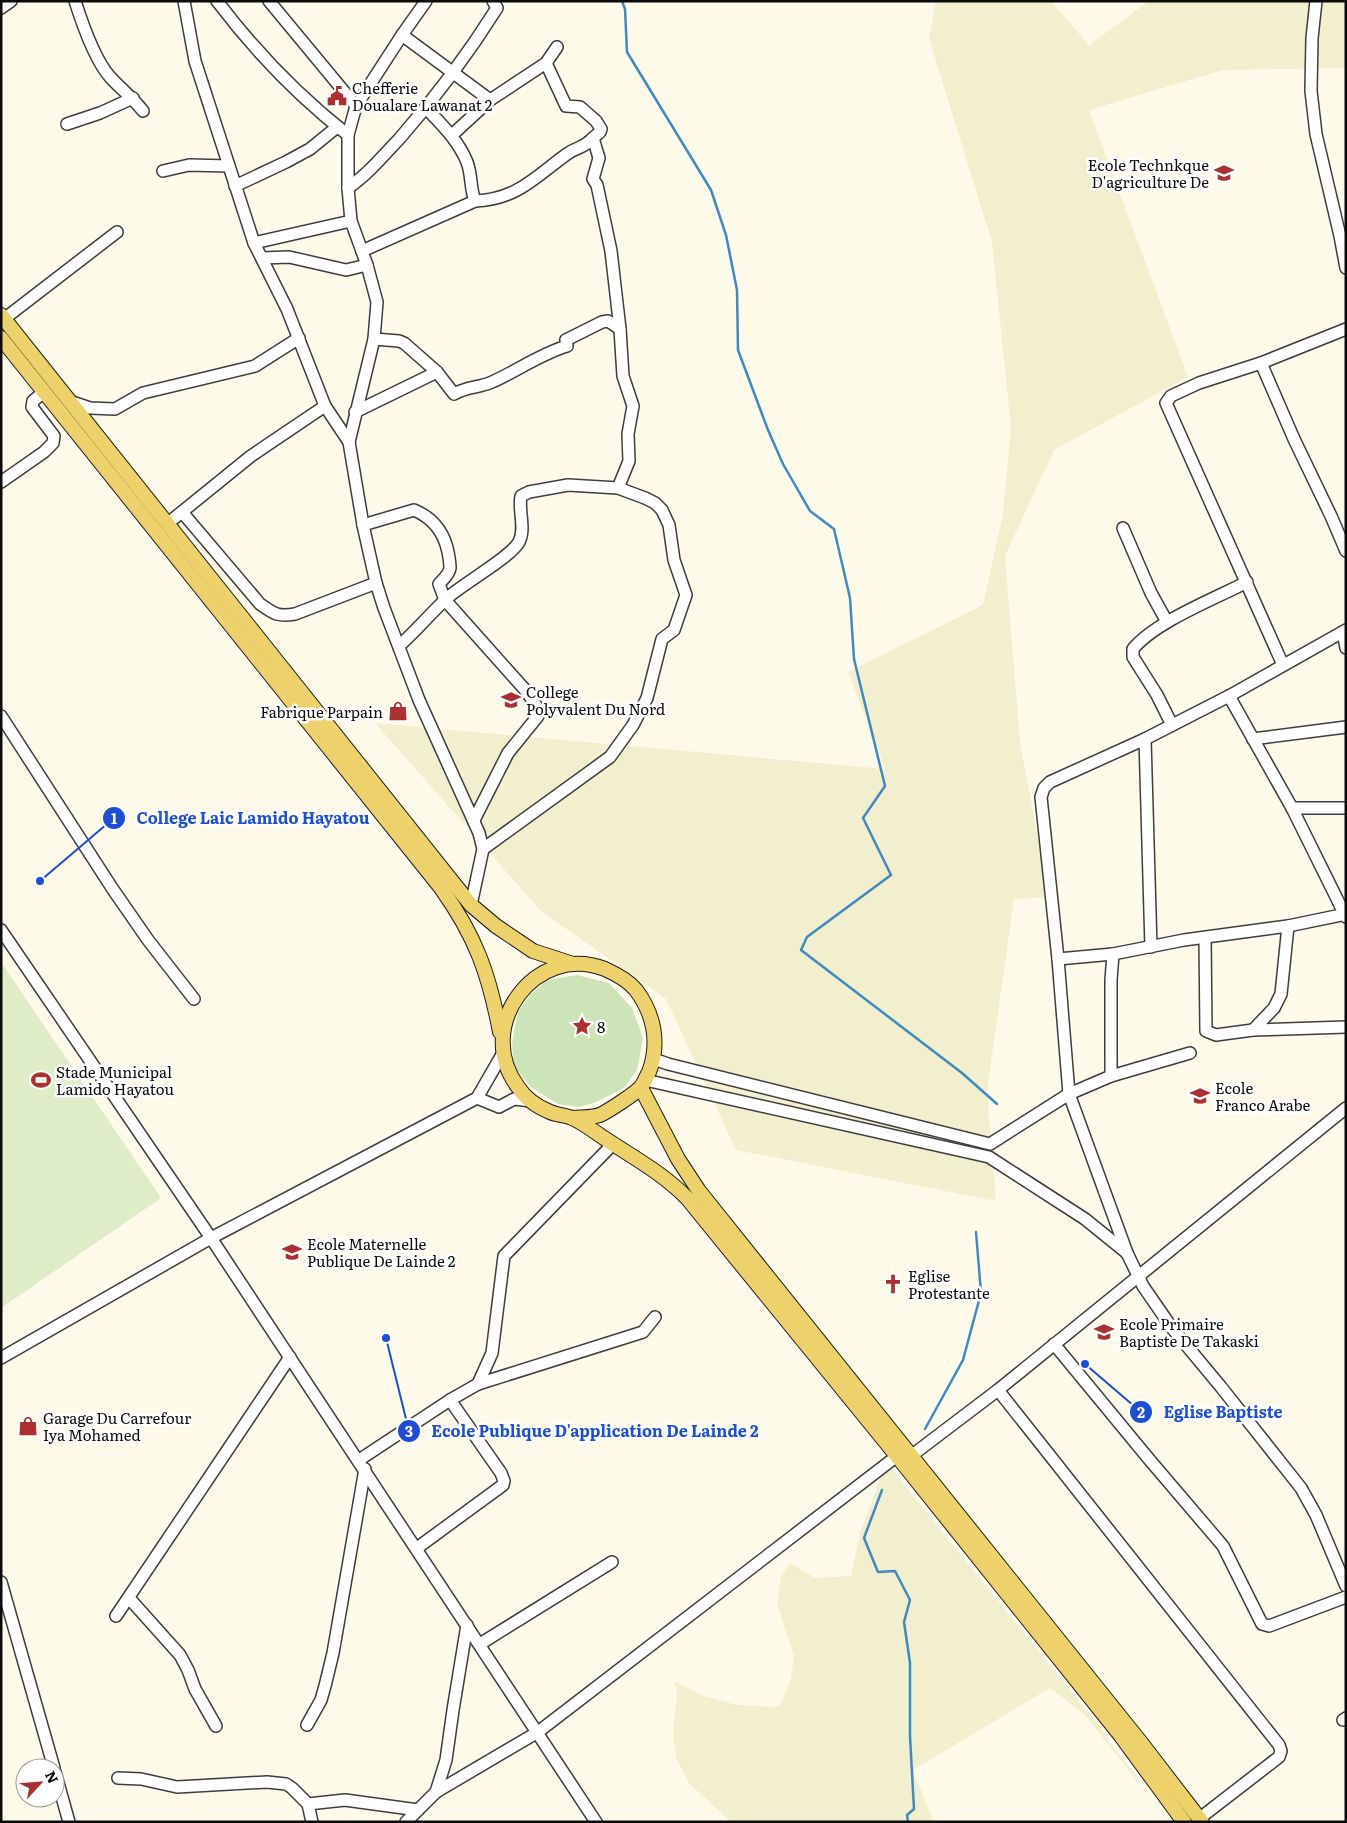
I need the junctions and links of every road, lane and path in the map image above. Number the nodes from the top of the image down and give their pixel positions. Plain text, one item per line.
1 (11, 1) edge
2 (75, 1) edge
3 (197, 1) edge
4 (217, 1) edge
5 (269, 1) edge
6 (426, 1) edge
7 (493, 1) edge
8 (185, 4) edge
9 (1314, 5) edge
10 (1, 8) edge
11 (402, 35) junction
12 (557, 47) dead end
13 (546, 63) junction
14 (453, 74) junction
15 (133, 98) junction
16 (490, 100) junction
17 (356, 106) junction
18 (426, 108) junction
19 (143, 111) dead end
20 (67, 124) dead end
21 (337, 127) junction
22 (348, 135) junction
23 (452, 135) junction
24 (593, 138) junction
25 (229, 166) junction
26 (163, 171) dead end
27 (235, 186) junction
28 (348, 188) junction
29 (475, 201) junction
30 (351, 221) junction
31 (117, 232) dead end
32 (254, 243) junction
33 (362, 251) junction
34 (262, 258) junction
35 (367, 265) junction
36 (1346, 268) edge
37 (3, 317) edge
38 (620, 329) junction
39 (1346, 329) edge
40 (1, 338) edge
41 (299, 338) junction
42 (374, 339) junction
43 (1261, 363) junction
44 (438, 372) junction
45 (45, 391) junction
46 (69, 401) junction
47 (325, 406) junction
48 (355, 412) junction
49 (349, 442) junction
50 (1, 482) edge
51 (618, 488) junction
52 (182, 512) junction
53 (167, 524) junction
54 (363, 525) junction
55 (1123, 528) dead end
56 (1346, 552) edge
57 (1246, 582) junction
58 (376, 583) junction
59 (445, 600) junction
60 (1167, 622) junction
61 (1345, 631) edge
62 (399, 646) junction
63 (1346, 648) edge
64 (1283, 665) junction
65 (1229, 696) junction
66 (1, 716) edge
67 (1172, 725) junction
68 (1346, 727) edge
69 (1145, 739) junction
70 (1253, 739) junction
71 (1292, 808) junction
72 (1346, 808) edge
73 (474, 820) junction
74 (483, 849) junction
75 (471, 905) junction
76 (1345, 915) edge
77 (1288, 926) junction
78 (1, 930) edge
79 (1205, 938) junction
80 (1151, 947) junction
81 (1113, 954) junction
82 (1058, 959) junction
83 (574, 964) junction
84 (194, 999) dead end
85 (1346, 1027) edge
86 (1253, 1030) junction
87 (503, 1049) junction
88 (1190, 1053) dead end
89 (654, 1059) junction
90 (1111, 1076) junction
91 (643, 1084) junction
92 (1069, 1094) junction
93 (477, 1098) junction
94 (531, 1101) junction
95 (1346, 1108) edge
96 (573, 1118) junction
97 (613, 1144) junction
98 (211, 1238) junction
99 (1127, 1253) junction
100 (1138, 1276) junction
101 (655, 1317) dead end
102 (1054, 1344) junction
103 (290, 1357) junction
104 (1, 1358) edge
105 (478, 1384) junction
106 (998, 1390) junction
107 (450, 1400) junction
108 (904, 1456) junction
109 (362, 1465) junction
110 (417, 1548) junction
111 (612, 1562) dead end
112 (1, 1582) edge
113 (1346, 1586) edge
114 (129, 1598) junction
115 (1346, 1598) edge
116 (116, 1616) dead end
117 (467, 1625) junction
118 (480, 1644) junction
119 (307, 1725) dead end
120 (216, 1726) dead end
121 (538, 1732) junction
122 (51, 1758) edge
123 (118, 1778) dead end
124 (436, 1792) junction
125 (308, 1804) junction
126 (65, 1808) edge
127 (418, 1810) junction
128 (1201, 1820) edge
129 (69, 1822) edge
130 (312, 1822) edge
131 (406, 1822) edge
132 (596, 1822) edge
133 (1184, 1822) edge

1 - 10 street
2 - 15 street
3 - 8 street
4 - 21 street
5 - 17 street
6 - 11 street
7 - 14 street
8 - 25 street
9 - 36 street
11 - 14 street
11 - 17 street
12 - 13 street
13 - 16 street
13 - 24 street
14 - 16 street
14 - 18 street
15 - 19 street
15 - 20 street
16 - 23 street
17 - 22 street
18 - 23 street
18 - 28 street
21 - 22 street
21 - 27 street
22 - 28 street
23 - 29 street
24 - 29 street
24 - 38 street
25 - 26 street
25 - 27 street
27 - 32 street
28 - 30 street
29 - 33 street
30 - 32 street
30 - 33 street
31 - 37 street
32 - 34 street
33 - 35 street
34 - 35 street
34 - 41 street
35 - 42 street
37 - 46 main road
38 - 44 street
38 - 51 street
39 - 43 street
40 - 45 main road
41 - 46 street
41 - 47 street
42 - 44 street
42 - 48 street
43 - 56 street
43 - 57 street
44 - 48 street
45 - 50 street
45 - 87 main road
46 - 53 main road
47 - 49 street
47 - 52 street
48 - 49 street
49 - 54 street
51 - 59 street
51 - 74 street
52 - 53 street
52 - 58 street
53 - 75 main road
54 - 58 street
54 - 59 street
55 - 60 street
57 - 60 street
57 - 64 street
58 - 62 street
59 - 62 street
59 - 73 street
60 - 67 street
61 - 63 street
61 - 64 street
62 - 73 street
64 - 65 street
65 - 67 street
65 - 70 street
66 - 84 street
67 - 69 street
68 - 70 street
69 - 80 street
69 - 82 street
70 - 71 street
71 - 72 street
71 - 76 street
73 - 74 street
74 - 75 street
75 - 83 main road
76 - 77 street
77 - 79 street
77 - 86 street
78 - 98 street
79 - 80 street
79 - 86 street
80 - 81 street
81 - 82 street
81 - 90 street
82 - 92 street
83 - 87 main road
83 - 89 main road
85 - 86 street
87 - 93 street
87 - 94 main road
88 - 90 street
89 - 91 main road
89 - 92 street
90 - 92 street
91 - 96 main road
91 - 99 street
91 - 108 main road
92 - 99 street
93 - 94 street
93 - 98 street
94 - 96 main road
95 - 100 street
96 - 97 main road
97 - 105 street
97 - 108 main road
98 - 103 street
98 - 104 street
99 - 100 street
100 - 102 street
100 - 113 street
101 - 105 street
102 - 106 street
102 - 115 street
103 - 109 street
103 - 114 street
105 - 107 street
106 - 108 street
106 - 128 street
107 - 109 street
107 - 110 street
108 - 121 street
108 - 128 main road
108 - 133 main road
109 - 110 street
109 - 119 street
110 - 117 street
111 - 118 street
112 - 122 street
114 - 116 street
114 - 120 street
117 - 118 street
117 - 124 street
118 - 121 street
121 - 124 street
121 - 132 street
123 - 125 street
124 - 127 street
125 - 127 street
125 - 130 street
126 - 129 street
127 - 131 street

